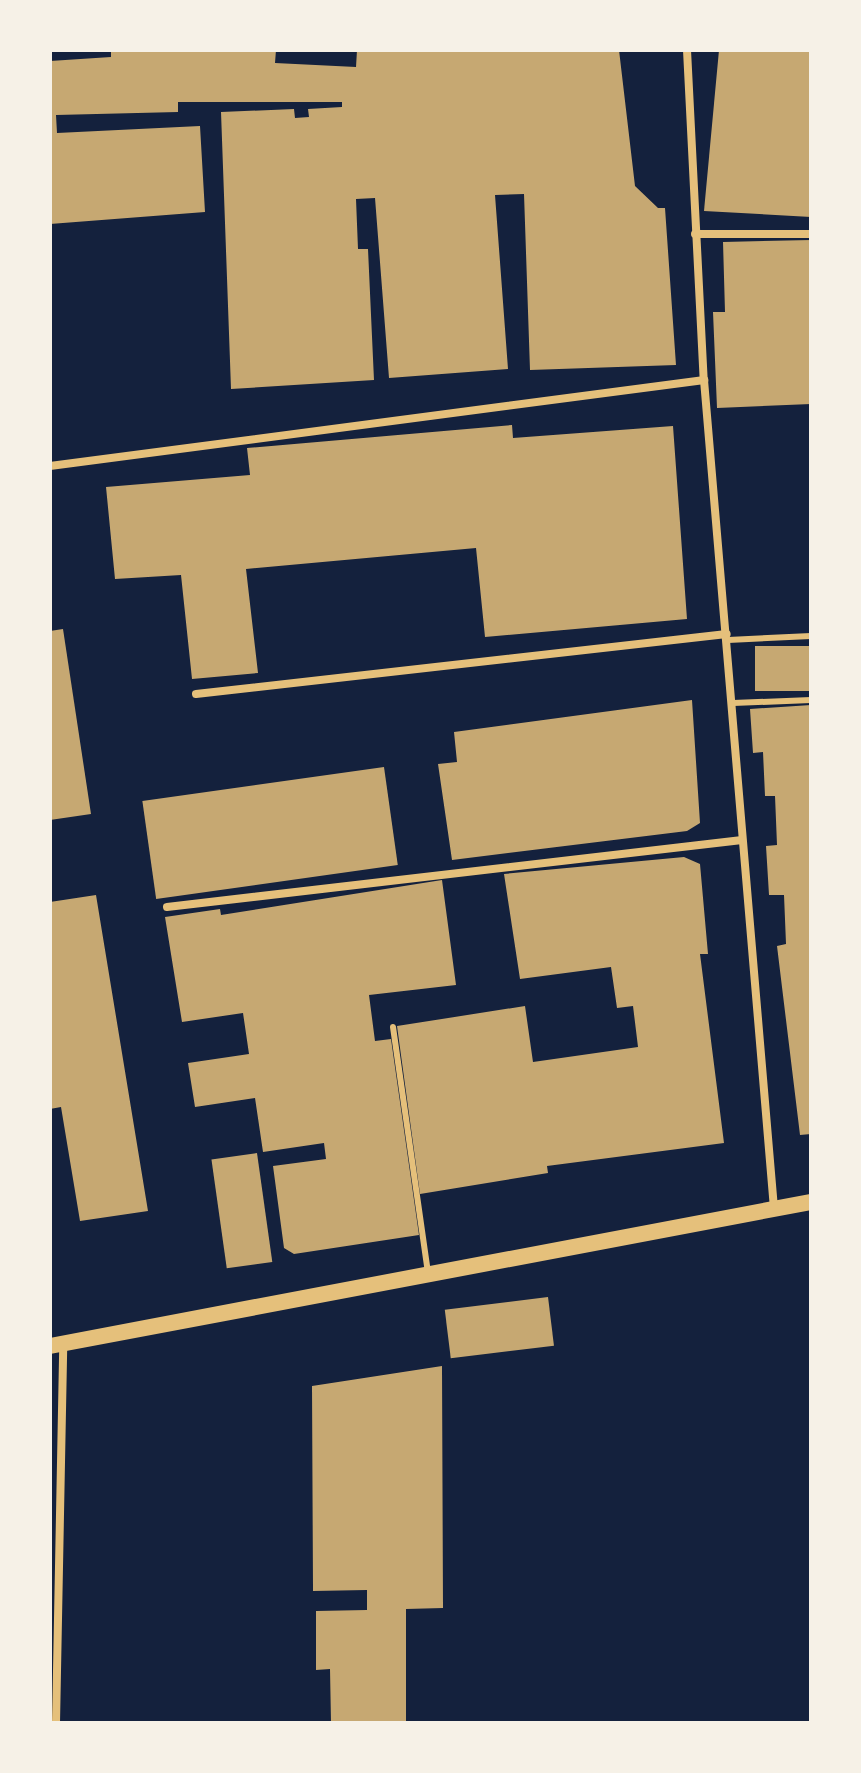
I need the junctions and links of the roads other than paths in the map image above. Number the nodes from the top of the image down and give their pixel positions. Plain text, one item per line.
1 (687, 50) edge
2 (695, 234) junction
3 (811, 234) edge
4 (704, 380) junction
5 (50, 466) edge
6 (811, 636) edge
7 (728, 637) junction
8 (196, 694) dead end
9 (811, 700) edge
10 (733, 703) junction
11 (742, 840) junction
12 (167, 907) dead end
13 (393, 1027) dead end
14 (811, 1202) edge
15 (774, 1208) junction
16 (428, 1275) junction
17 (57, 1345) edge
18 (56, 1723) edge

1 - 2 street
2 - 3 street
2 - 4 street
4 - 5 street
4 - 7 street
6 - 7 lane
7 - 8 street
7 - 10 street
9 - 10 lane
10 - 11 street
11 - 12 street
11 - 15 street
13 - 16 lane
14 - 15 main road
15 - 16 main road
16 - 17 main road
17 - 18 street

